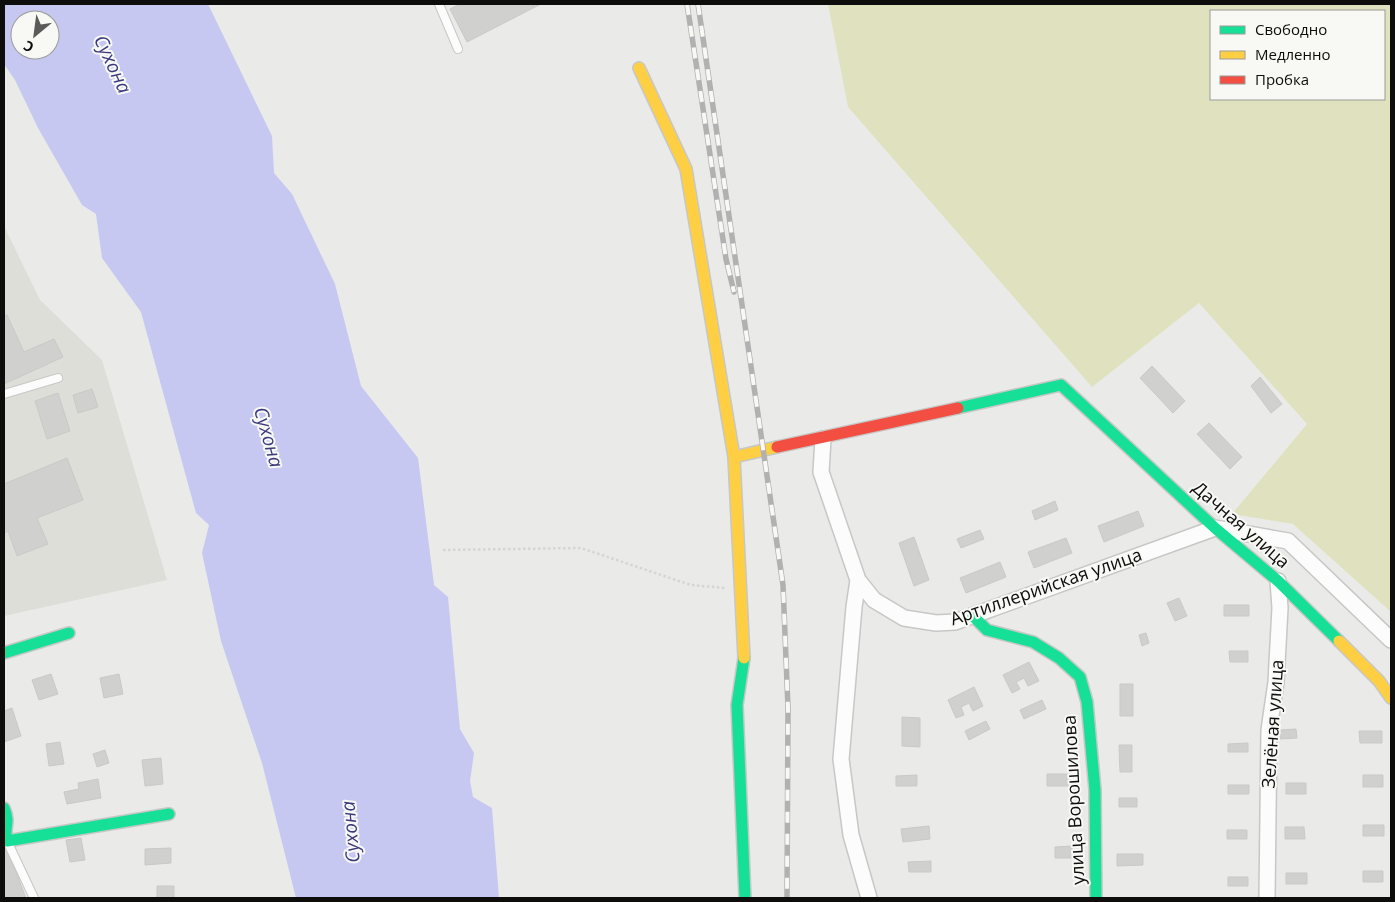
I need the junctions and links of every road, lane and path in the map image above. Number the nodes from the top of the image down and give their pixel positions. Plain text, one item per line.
1 (439, 4) edge
2 (458, 49) dead end
3 (639, 68) dead end
4 (58, 378) dead end
5 (4, 394) edge
6 (823, 438) junction
7 (734, 457) junction
8 (1215, 528) junction
9 (443, 550) dead end
10 (858, 580) junction
11 (1278, 580) junction
12 (742, 589) junction
13 (973, 616) junction
14 (69, 633) dead end
15 (1391, 640) edge
16 (4, 653) edge
17 (1391, 698) edge
18 (4, 808) edge
19 (168, 814) dead end
20 (7, 841) junction
21 (34, 898) edge
22 (745, 898) edge
23 (869, 898) edge
24 (1096, 898) edge
25 (1267, 898) edge

1 - 2 lane
3 - 7 street
4 - 5 lane
6 - 7 street
6 - 8 street, Дачная улица
6 - 10 street, Артиллерийская улица
7 - 12 street
8 - 11 street, Дачная улица
8 - 13 street, Артиллерийская улица
8 - 15 street
9 - 12 path
10 - 13 street, Артиллерийская улица
10 - 23 street, Артиллерийская улица
11 - 17 street, Дачная улица
11 - 25 street, Зелёная улица
12 - 22 street
13 - 24 street, улица Ворошилова
14 - 16 street
18 - 20 street
19 - 20 street
20 - 21 lane

